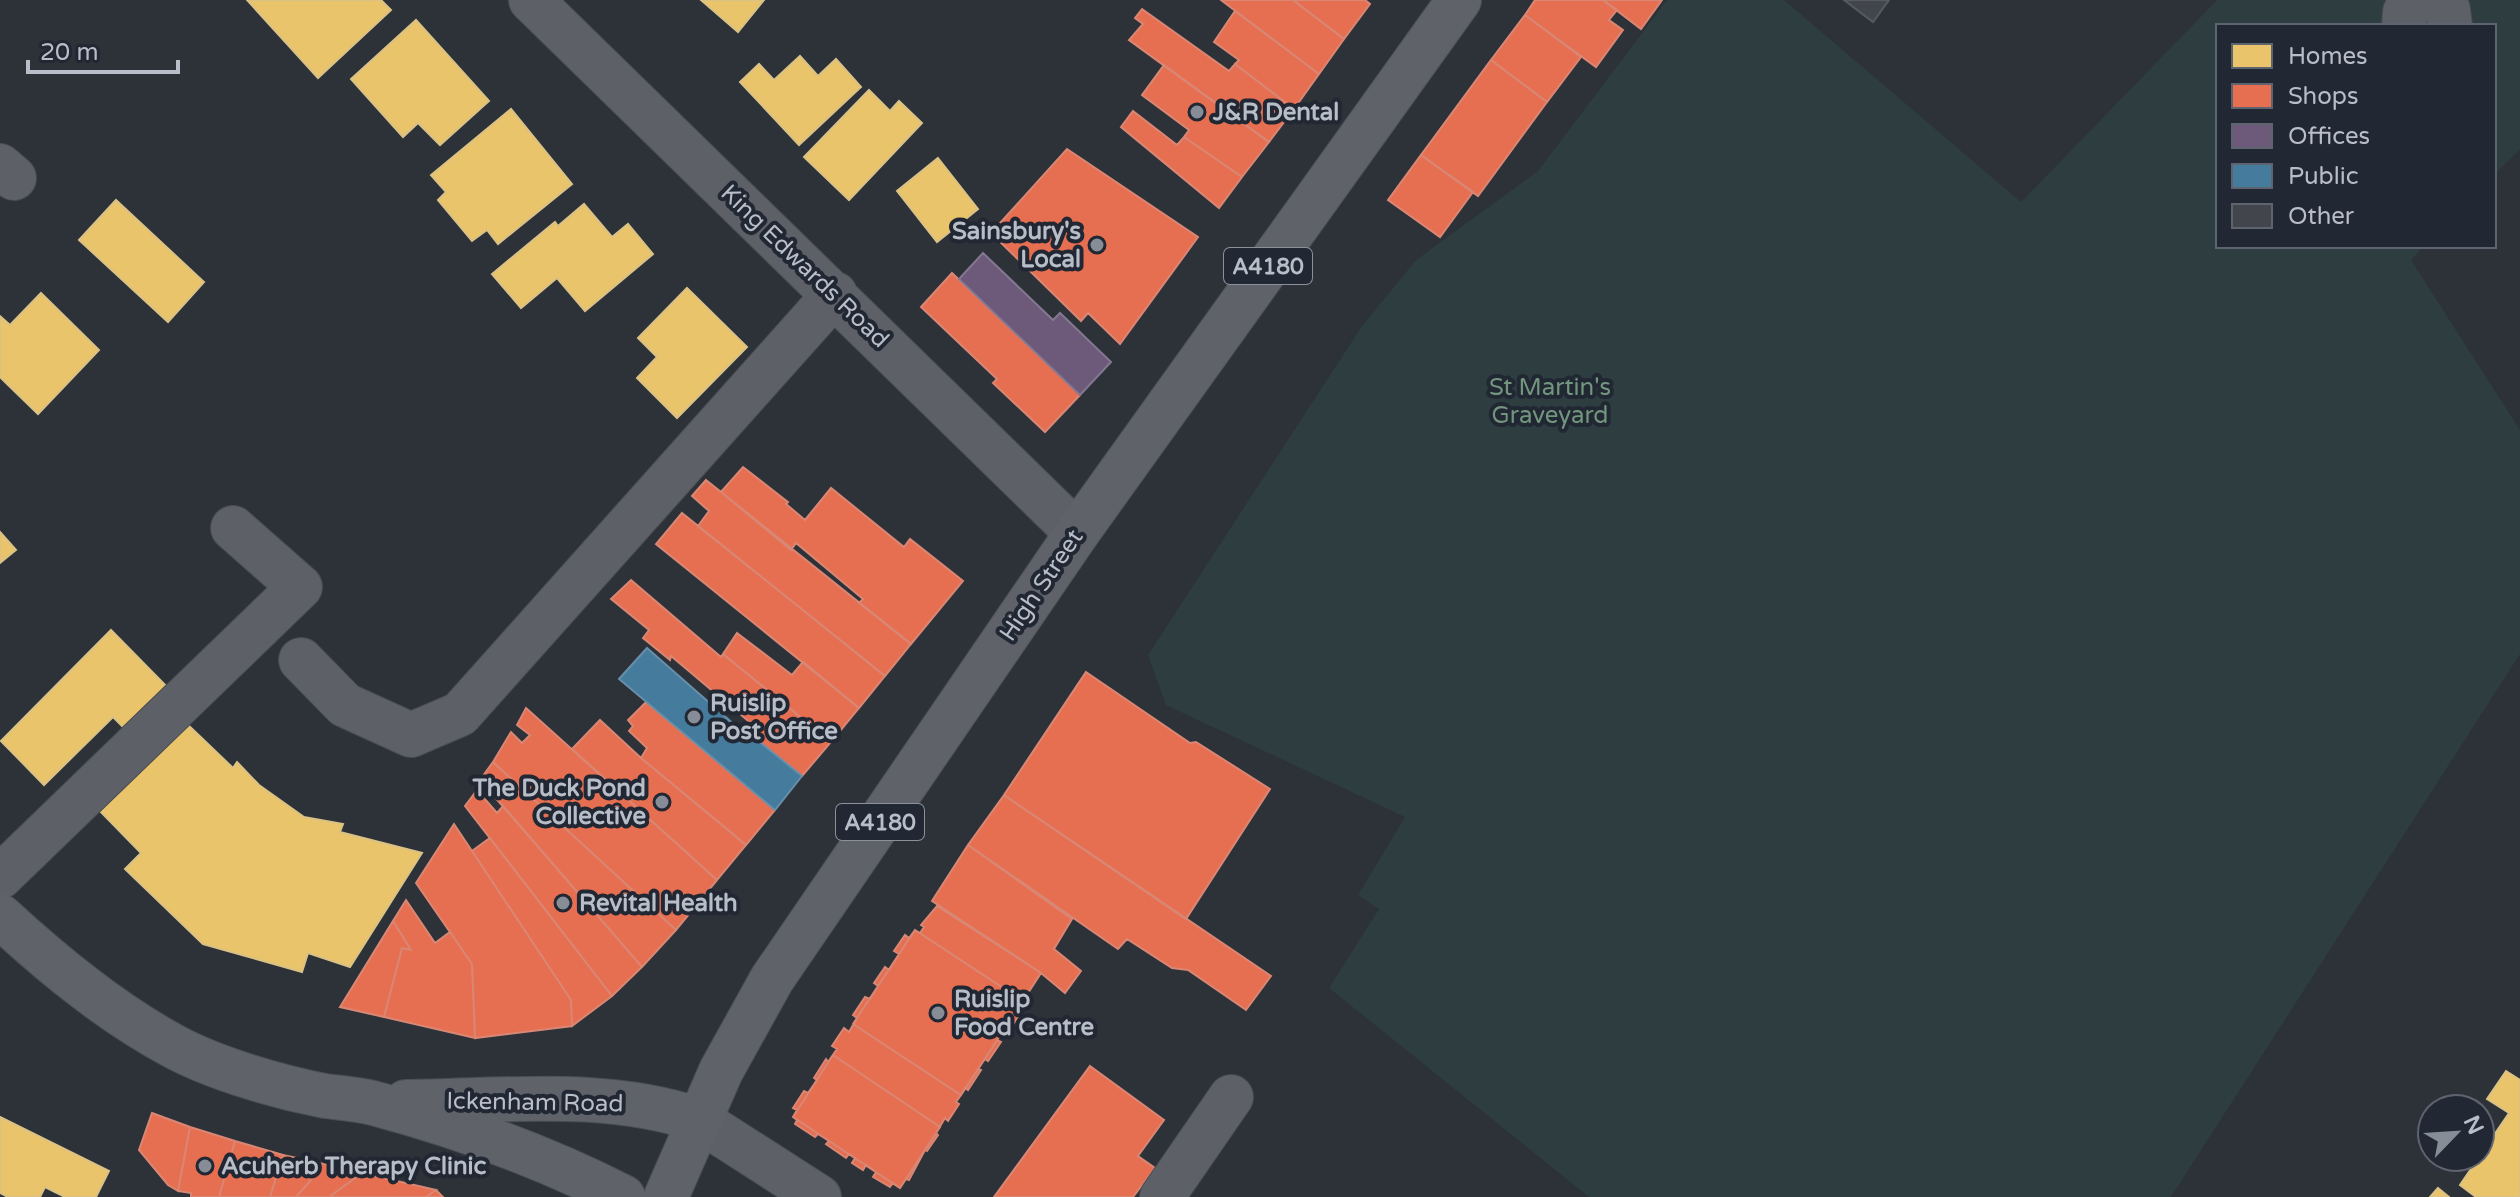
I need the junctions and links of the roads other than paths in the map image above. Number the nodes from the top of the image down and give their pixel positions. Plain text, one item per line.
1 (531, 0) edge
2 (1459, 0) edge
3 (2439, 6) edge
4 (2404, 24) edge
5 (835, 294) junction
6 (233, 528) dead end
7 (1077, 533) junction
8 (301, 660) dead end
9 (0, 877) edge
10 (0, 916) edge
11 (1231, 1097) dead end
12 (368, 1102) junction
13 (699, 1120) junction
14 (623, 1197) edge
15 (666, 1197) edge
16 (819, 1197) edge
17 (1162, 1197) edge

1 - 5 street, King Edwards Road
2 - 7 main road, High Street / A4180
3 - 4 street
5 - 7 street, King Edwards Road
5 - 8 street
6 - 9 street
7 - 13 main road, High Street / A4180
10 - 12 main road, Ickenham Road
11 - 17 street
12 - 13 main road, Ickenham Road
12 - 14 main road, Ickenham Road
13 - 15 main road, High Street / A4180
13 - 16 street

